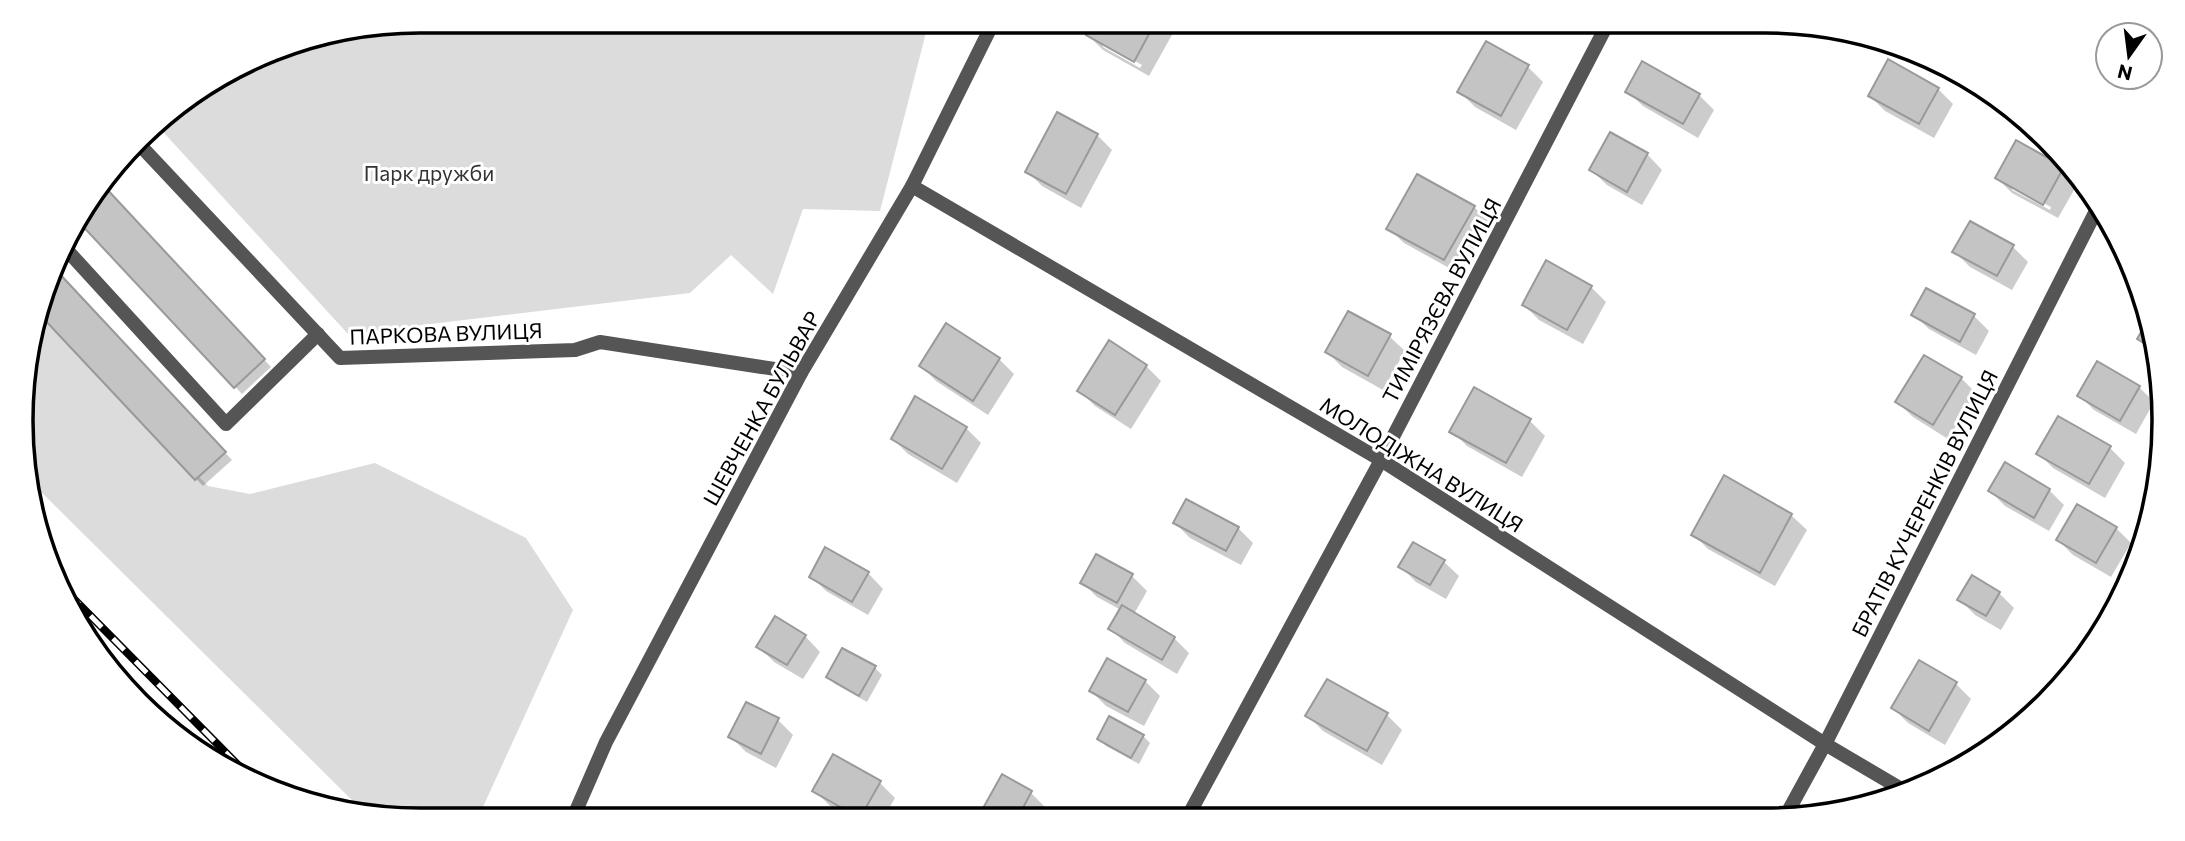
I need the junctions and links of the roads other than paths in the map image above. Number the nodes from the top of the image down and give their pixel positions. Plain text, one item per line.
1 (988, 33) edge
2 (1603, 33) edge
3 (144, 150) edge
4 (912, 186) junction
5 (2093, 216) edge
6 (71, 254) edge
7 (318, 334) junction
8 (801, 373) junction
9 (1381, 460) junction
10 (1825, 744) junction
11 (1894, 785) edge
12 (1791, 807) edge
13 (577, 808) edge
14 (1192, 808) edge

1 - 4 street, ШЕВЧЕНКА БУЛЬВАР
2 - 9 street, ТИМІРЯЗЄВА ВУЛИЦЯ
3 - 7 street, ПАРКОВА ВУЛИЦЯ
4 - 8 street, ШЕВЧЕНКА БУЛЬВАР
4 - 9 street, МОЛОДІЖНА ВУЛИЦЯ
5 - 10 street, БРАТІВ КУЧЕРЕНКІВ ВУЛИЦЯ
6 - 7 street
7 - 8 street, ПАРКОВА ВУЛИЦЯ
8 - 13 street, ШЕВЧЕНКА БУЛЬВАР
9 - 10 street, МОЛОДІЖНА ВУЛИЦЯ
9 - 14 street, ТИМІРЯЗЄВА ВУЛИЦЯ
10 - 11 street, МОЛОДІЖНА ВУЛИЦЯ
10 - 12 street, БРАТІВ КУЧЕРЕНКІВ ВУЛИЦЯ

